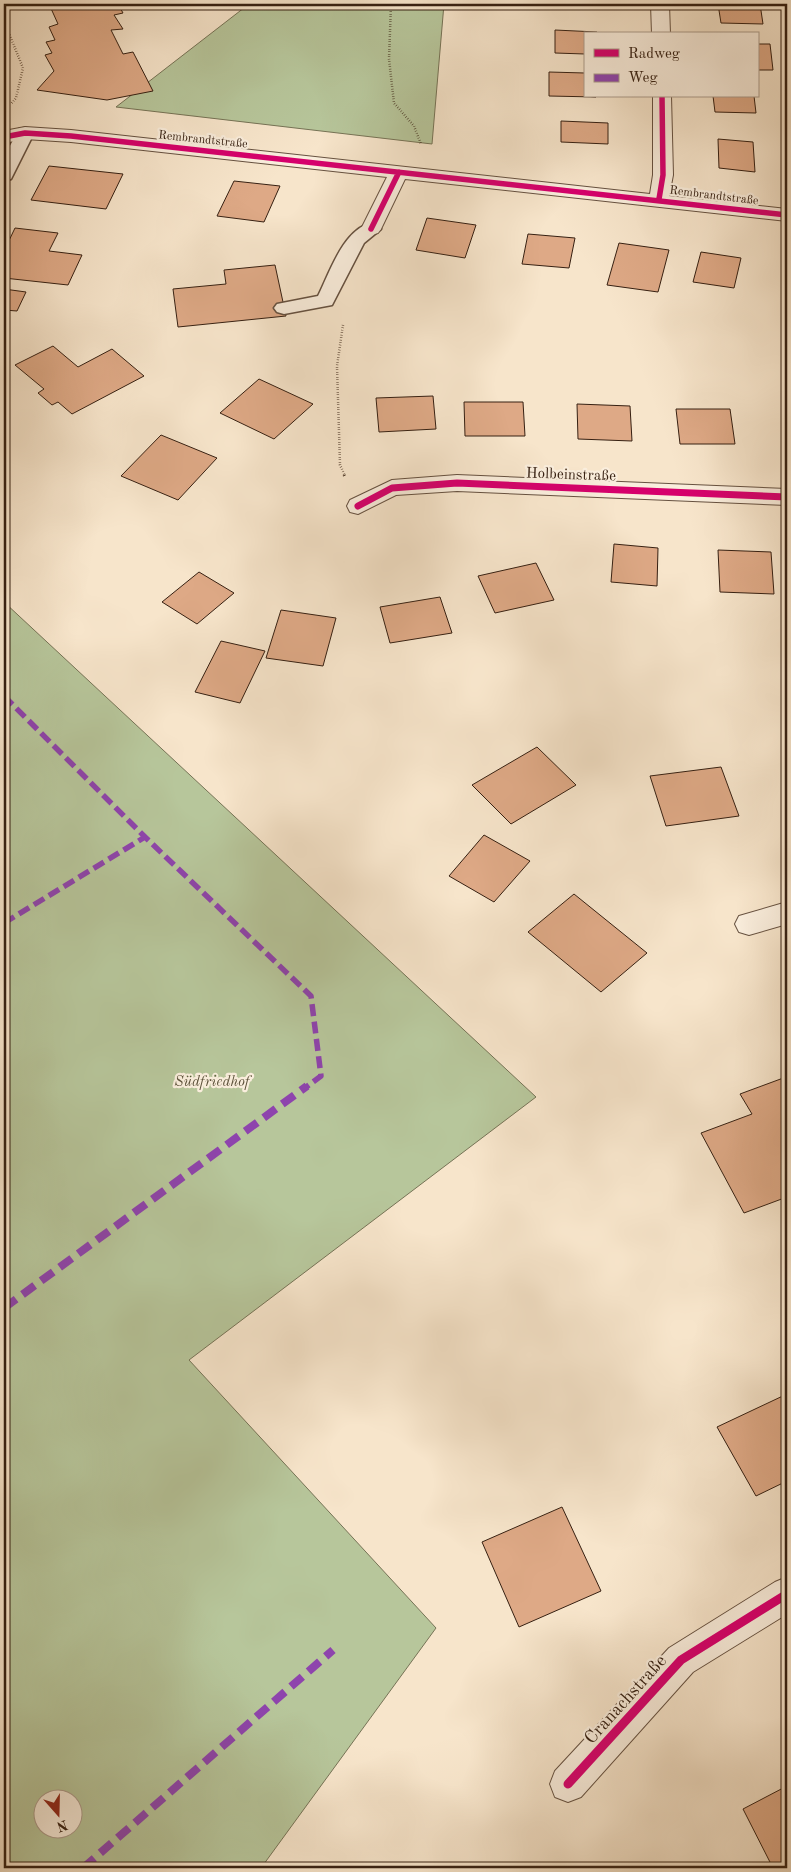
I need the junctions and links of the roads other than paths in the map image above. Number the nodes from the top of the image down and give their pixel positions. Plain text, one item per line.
1 (660, 4) edge
2 (660, 32) edge
3 (662, 98) edge
4 (25, 133) junction
5 (4, 137) edge
6 (399, 172) junction
7 (4, 175) edge
8 (659, 200) junction
9 (787, 215) edge
10 (371, 228) joint
11 (284, 308) dead end
12 (787, 497) edge
13 (358, 506) road end
14 (787, 913) edge
15 (748, 924) dead end
16 (787, 1594) edge
17 (568, 1784) dead end

1 - 2 street
3 - 8 street
4 - 5 street, Rembrandtstraße
4 - 6 street, Rembrandtstraße
4 - 7 lane
6 - 8 street, Rembrandtstraße
6 - 10 street
8 - 9 street, Rembrandtstraße
10 - 11 lane
12 - 13 street, Holbeinstraße
14 - 15 street
16 - 17 street, Cranachstraße

